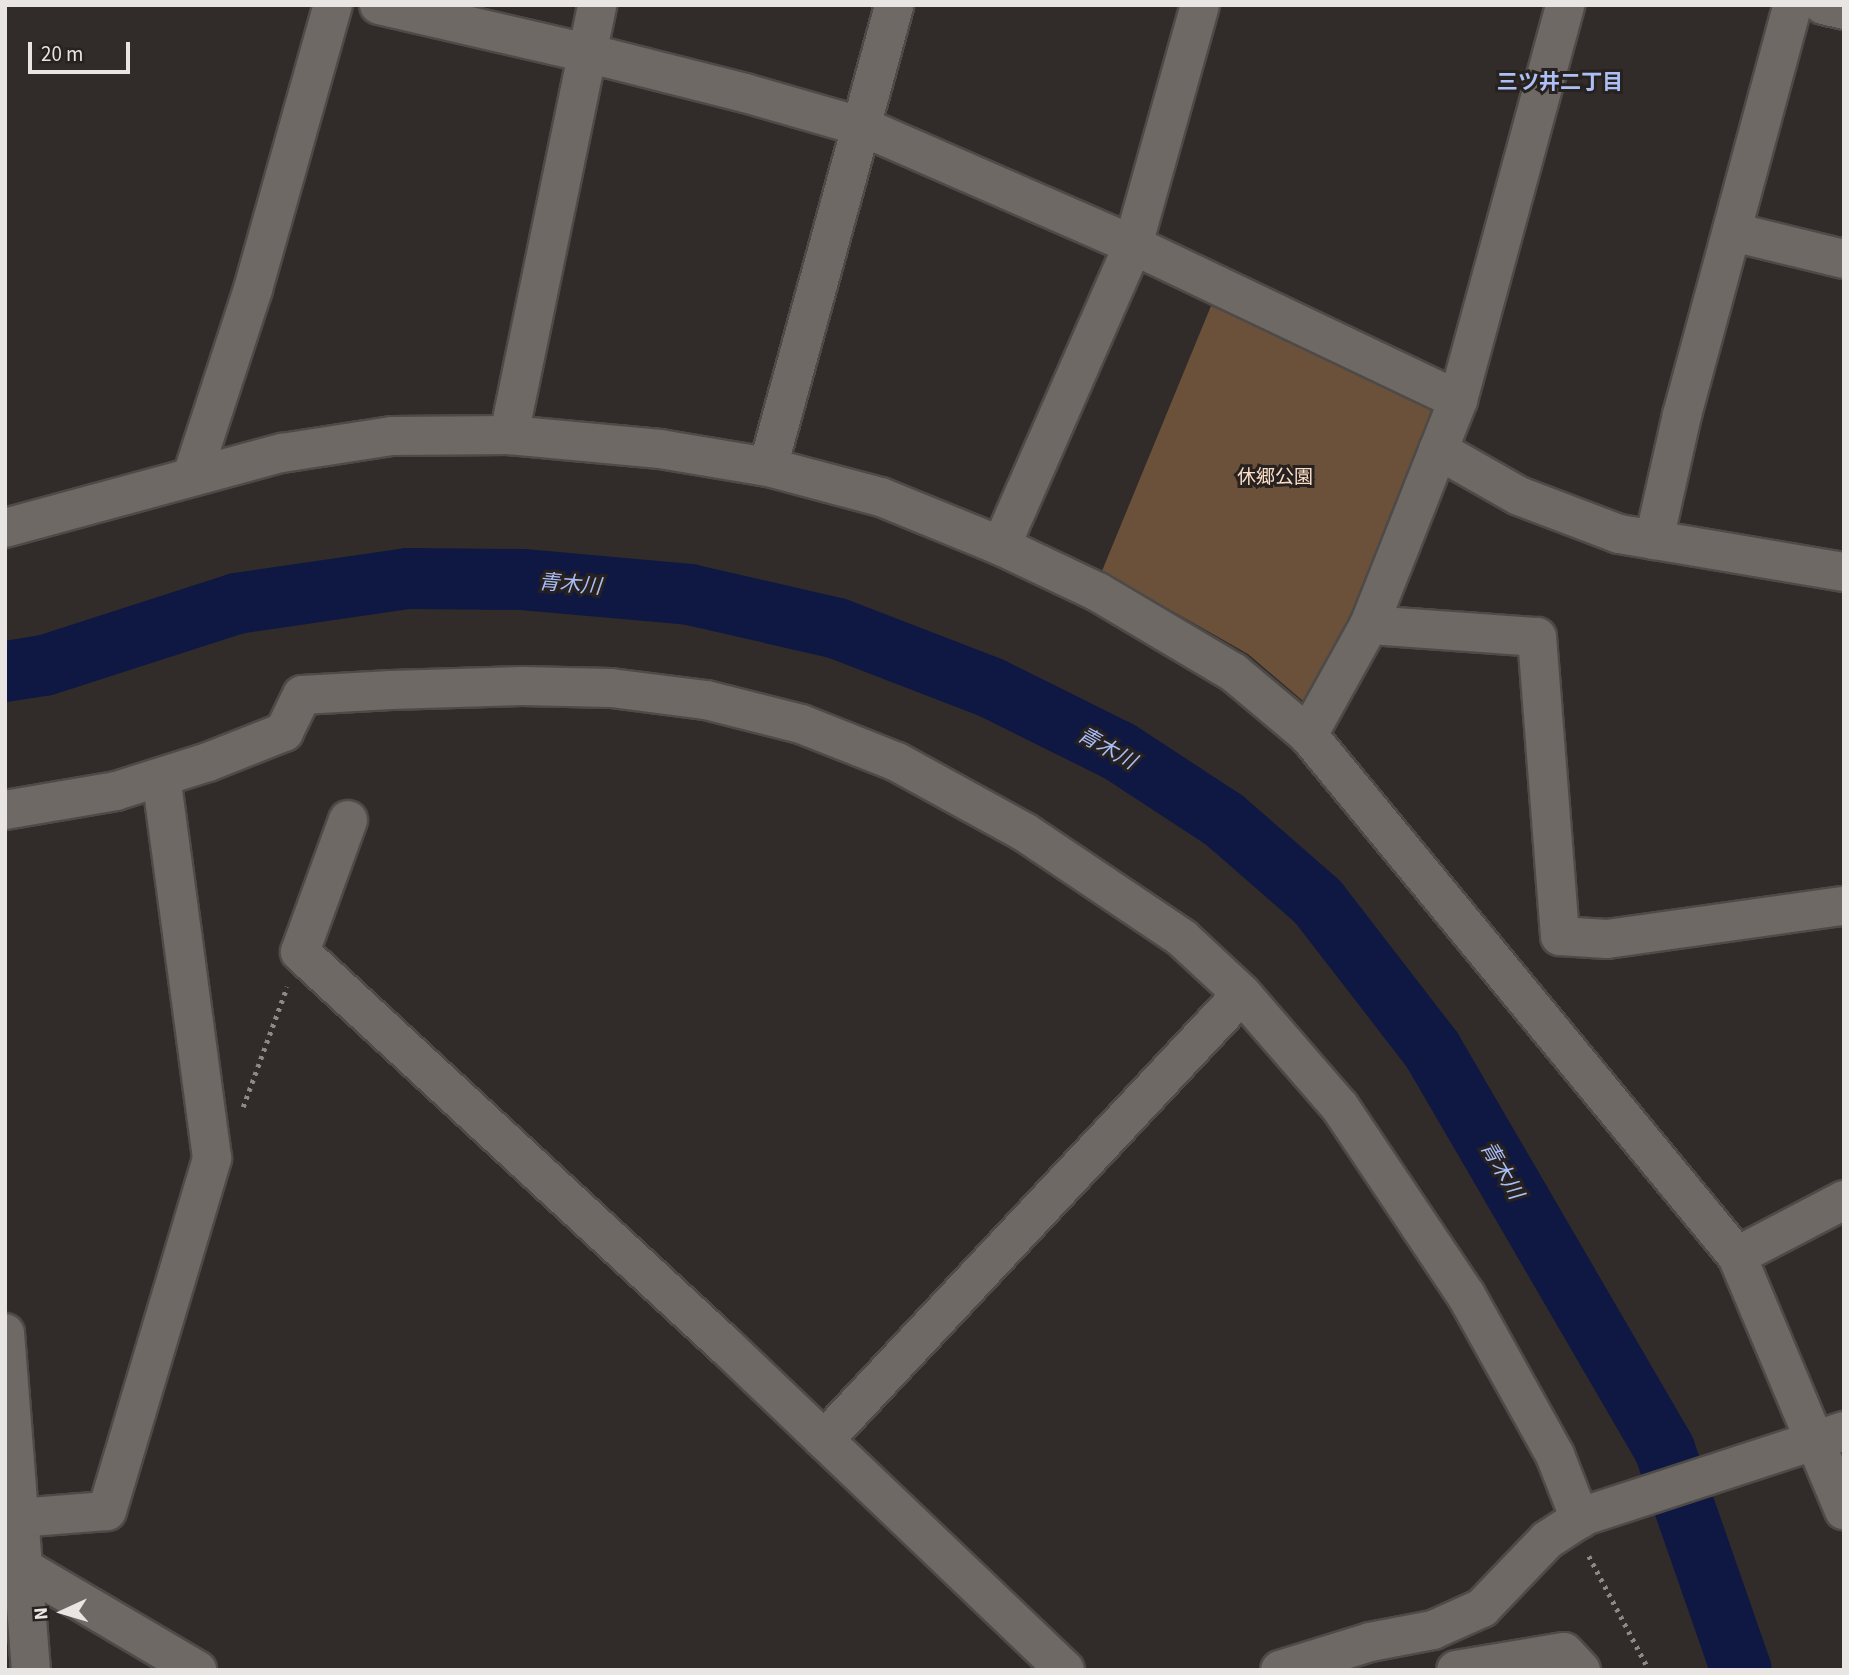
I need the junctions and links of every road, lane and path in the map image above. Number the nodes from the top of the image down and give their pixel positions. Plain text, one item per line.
1 (332, 5) edge
2 (379, 5) edge
3 (597, 5) edge
4 (894, 5) edge
5 (1200, 5) edge
6 (1565, 5) edge
7 (1793, 5) edge
8 (1823, 5) edge
9 (1844, 10) edge
10 (587, 53) junction
11 (863, 127) junction
12 (1732, 232) junction
13 (1133, 245) junction
14 (1844, 259) edge
15 (1458, 400) junction
16 (509, 435) junction
17 (1438, 450) junction
18 (768, 467) junction
19 (192, 476) junction
20 (5, 528) edge
21 (1654, 540) junction
22 (1001, 546) junction
23 (1844, 572) edge
24 (1369, 625) junction
25 (1308, 735) junction
26 (161, 777) junction
27 (5, 810) edge
28 (348, 820) dead end
29 (1843, 910) edge
30 (300, 951) junction
31 (1242, 994) junction
32 (212, 1158) junction
33 (1844, 1200) edge
34 (1737, 1256) junction
35 (5, 1334) edge
36 (1830, 1435) edge
37 (824, 1440) junction
38 (1844, 1510) edge
39 (1580, 1518) junction
40 (13, 1519) edge
41 (24, 1568) junction
42 (1358, 1659) edge
43 (31, 1670) edge
44 (197, 1670) edge
45 (1065, 1670) edge
46 (1280, 1670) edge
47 (1456, 1670) edge
48 (1581, 1670) edge
49 (1649, 1670) edge

1 - 19 street
2 - 10 street
3 - 10 street
4 - 11 street
5 - 13 street
6 - 15 street
7 - 12 street
8 - 9 street
10 - 11 street
10 - 16 street
11 - 13 street
11 - 18 street
12 - 14 street
12 - 21 street
13 - 15 street
13 - 22 street
15 - 17 street
16 - 18 street
16 - 19 street
17 - 21 street
17 - 24 street
18 - 22 street
19 - 20 street
21 - 23 street
22 - 25 street
24 - 25 street
24 - 29 street
25 - 34 street
26 - 27 street
26 - 31 street
26 - 32 street
28 - 30 street
30 - 32 path
30 - 37 street
31 - 37 street
31 - 39 street
32 - 40 street
33 - 34 street
34 - 36 street
35 - 40 street
36 - 38 street
36 - 39 street
37 - 45 street
39 - 42 street
39 - 49 path
40 - 41 street
41 - 43 street
41 - 44 street
42 - 46 street
47 - 48 street

